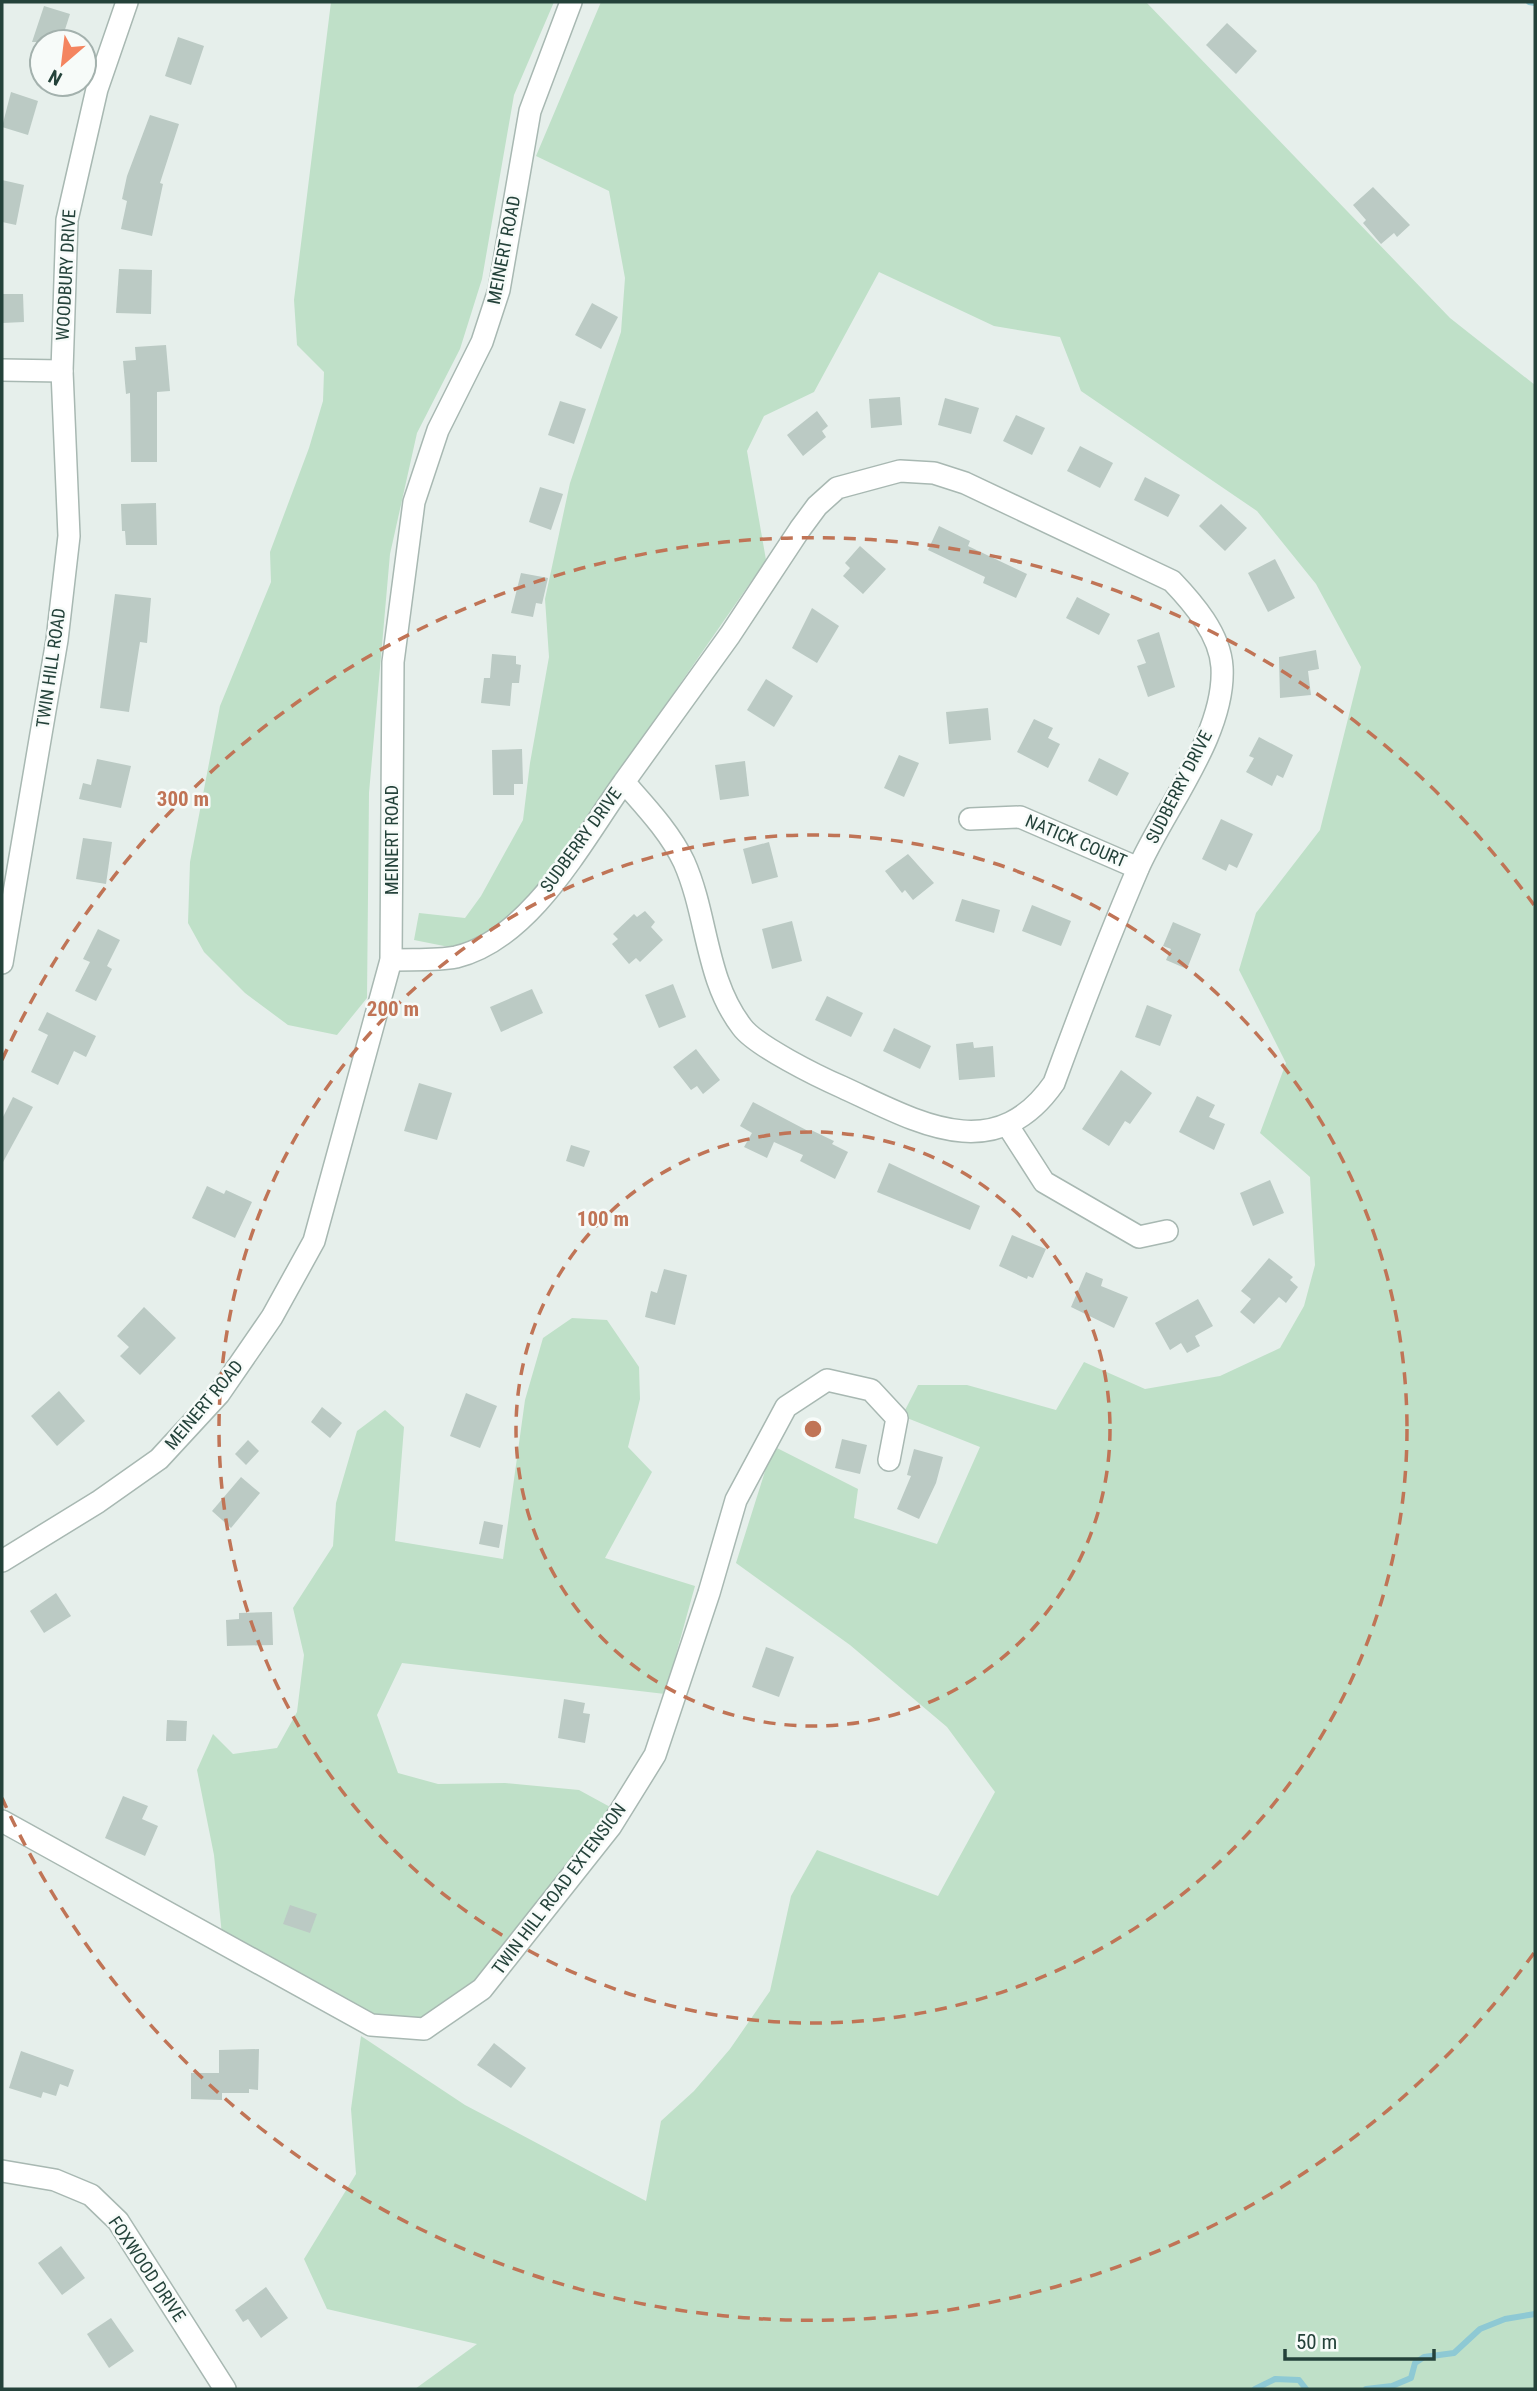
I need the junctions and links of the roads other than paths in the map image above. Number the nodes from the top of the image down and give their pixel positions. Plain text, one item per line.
1 (127, 2) edge
2 (571, 2) edge
3 (2, 369) edge
4 (62, 371) junction
5 (624, 782) junction
6 (970, 819) dead end
7 (1138, 868) junction
8 (391, 960) junction
9 (2, 963) edge
10 (1008, 1126) junction
11 (1167, 1231) dead end
12 (889, 1460) dead end
13 (2, 1561) edge
14 (2, 1821) edge
15 (2, 2171) edge
16 (225, 2389) edge

1 - 4 street, WOODBURY DRIVE
2 - 8 street, MEINERT ROAD
3 - 4 street
4 - 9 street, TWIN HILL ROAD
5 - 7 street, SUDBERRY DRIVE
5 - 8 street, SUDBERRY DRIVE
5 - 10 street, SUDBERRY DRIVE
6 - 7 street, NATICK COURT
7 - 10 street, SUDBERRY DRIVE
8 - 13 street, MEINERT ROAD
10 - 11 street
12 - 14 street, TWIN HILL ROAD EXTENSION
15 - 16 street, FOXWOOD DRIVE

